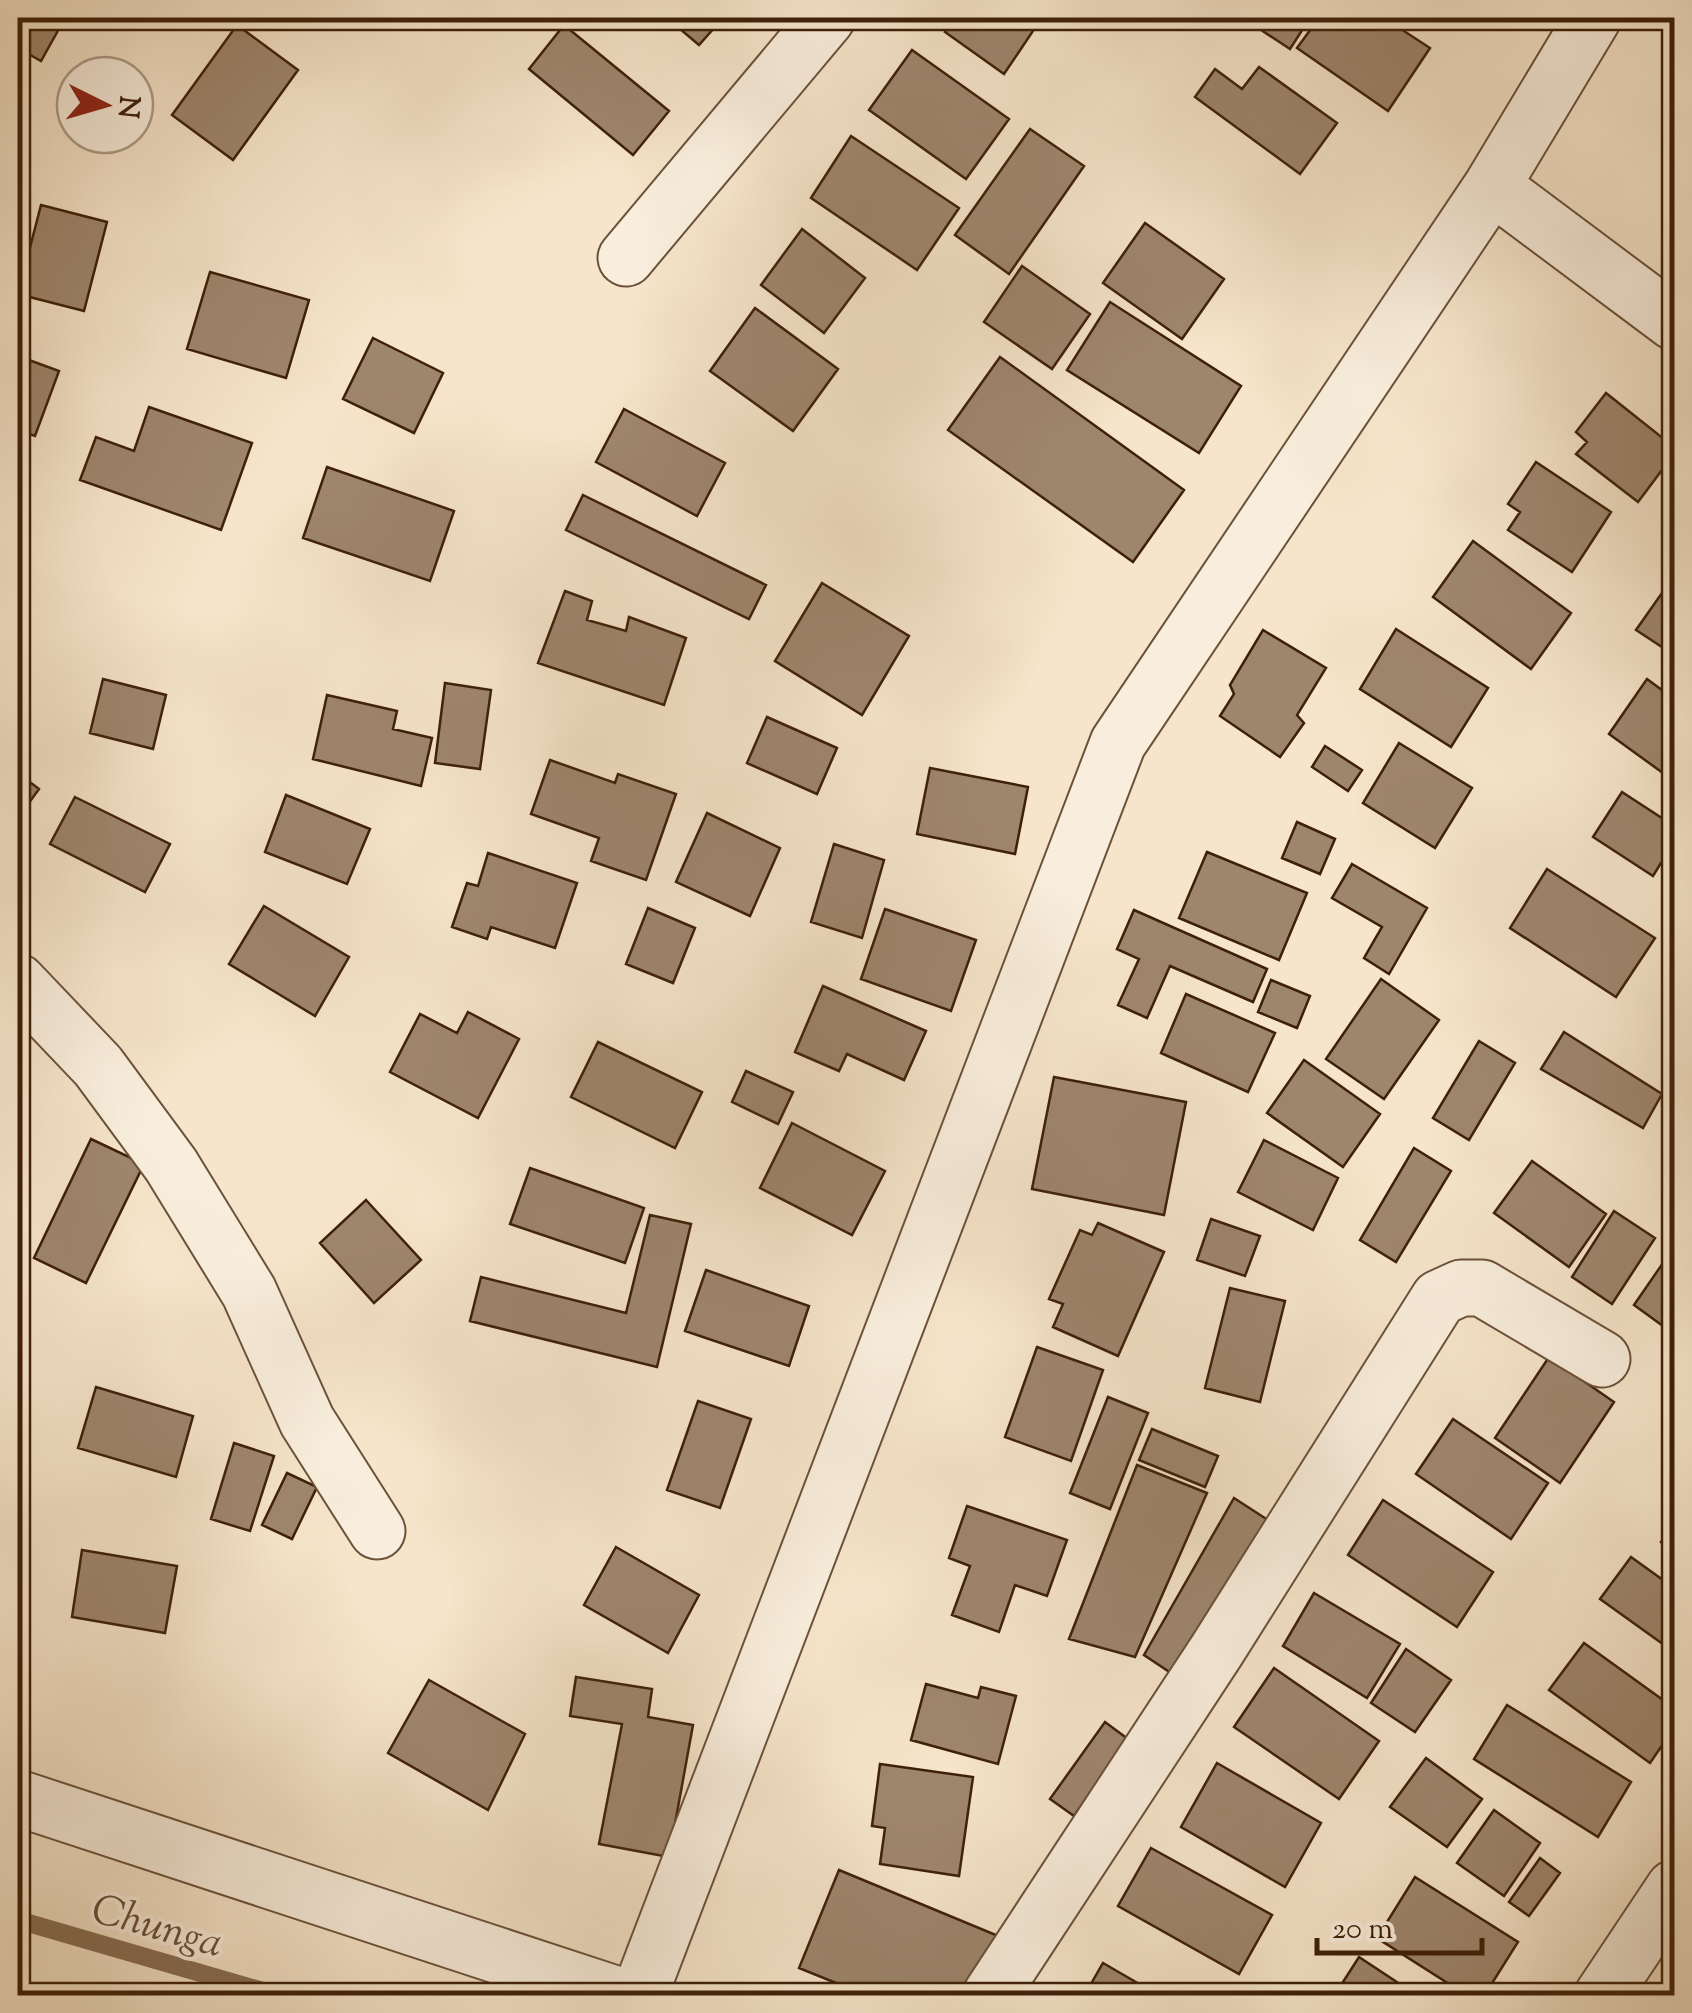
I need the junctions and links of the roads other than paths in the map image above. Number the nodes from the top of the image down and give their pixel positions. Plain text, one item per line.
1 (827, 18) edge
2 (1593, 18) edge
3 (1492, 186) junction
4 (626, 258) dead end
5 (1674, 322) edge
6 (18, 982) edge
7 (1602, 1358) dead end
8 (378, 1531) dead end
9 (18, 1798) edge
10 (1674, 1888) edge
11 (622, 1996) edge
12 (639, 1996) edge
13 (990, 1996) edge
14 (1602, 1996) edge

1 - 4 street
2 - 3 street
3 - 5 street
3 - 12 street
6 - 8 street
7 - 13 street
9 - 11 street
10 - 14 street

